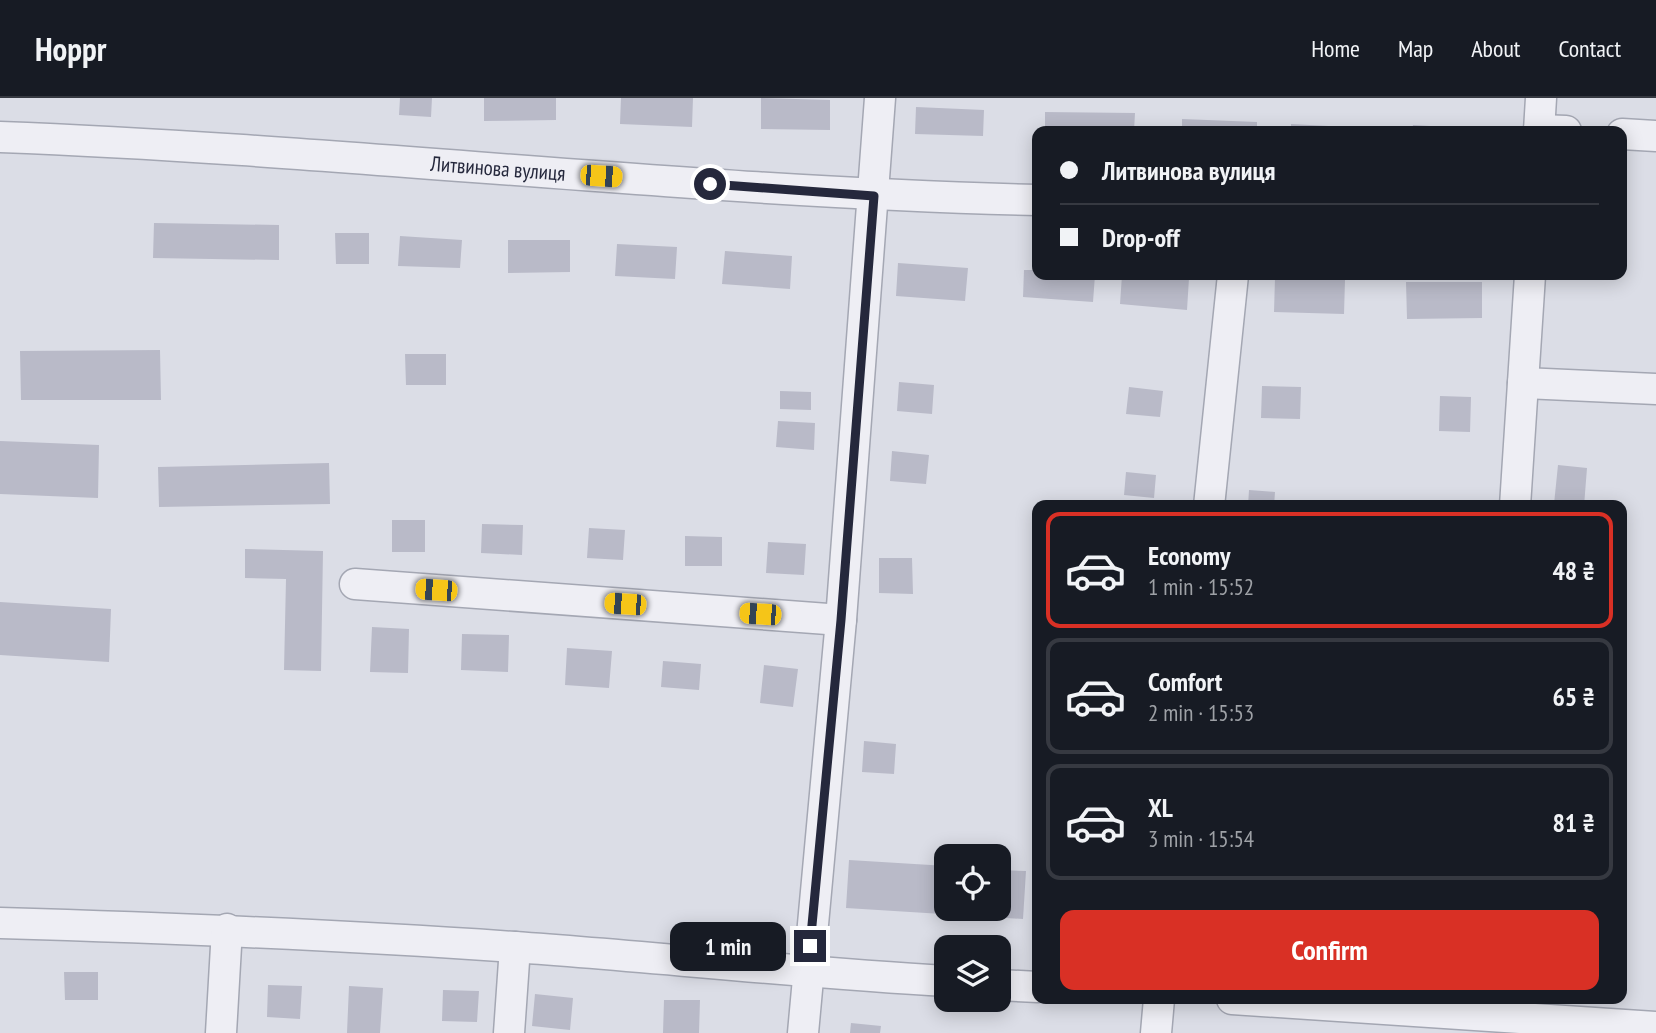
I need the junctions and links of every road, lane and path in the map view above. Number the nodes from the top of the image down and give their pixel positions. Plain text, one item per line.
1 (880, 98) edge
2 (1541, 98) edge
3 (1547, 126) edge
4 (1627, 134) edge
5 (1656, 136) edge
6 (0, 137) edge
7 (874, 196) junction
8 (1032, 200) edge
9 (1232, 280) edge
10 (1530, 280) edge
11 (1523, 383) junction
12 (1656, 389) edge
13 (1210, 500) edge
14 (1515, 500) edge
15 (355, 584) dead end
16 (841, 620) junction
17 (0, 923) edge
18 (227, 929) junction
19 (514, 947) junction
20 (807, 973) junction
21 (934, 980) edge
22 (1011, 986) edge
23 (1032, 987) edge
24 (1159, 1004) edge
25 (1304, 1004) edge
26 (1480, 1016) edge
27 (1656, 1027) edge
28 (221, 1033) edge
29 (509, 1033) edge
30 (803, 1033) edge
31 (1156, 1033) edge

1 - 7 street
2 - 3 street
4 - 5 street
6 - 7 street, Литвинова вулиця
7 - 8 street, Литвинова вулиця
7 - 16 street
9 - 13 street
10 - 11 street
11 - 12 street
11 - 14 street
15 - 16 street
16 - 20 street
17 - 18 street
18 - 19 street
18 - 28 street
19 - 20 street
19 - 29 street
20 - 21 street
20 - 30 street
22 - 23 street
24 - 31 street
25 - 26 street
26 - 27 street

